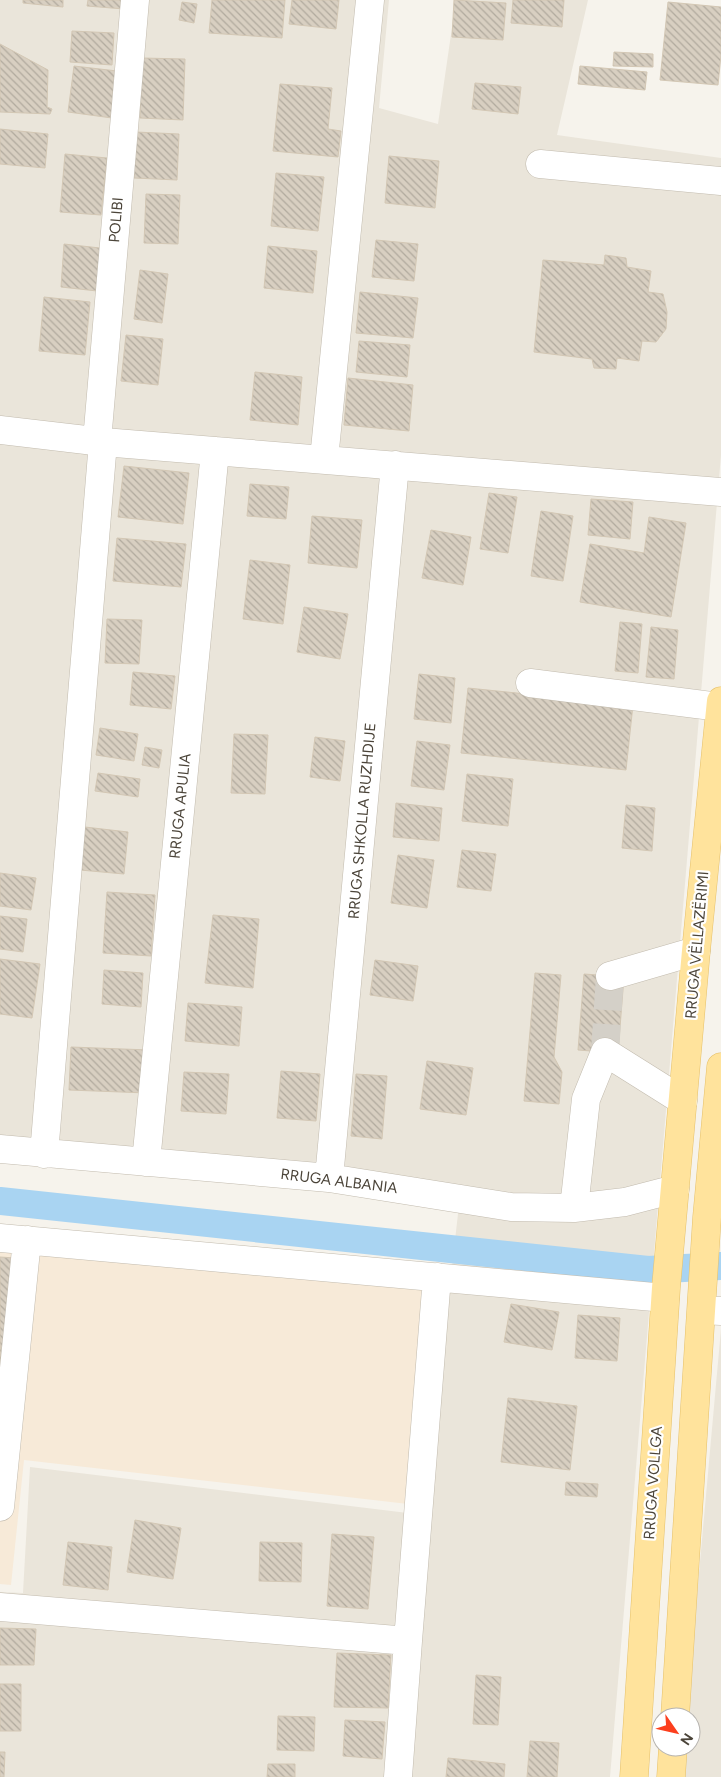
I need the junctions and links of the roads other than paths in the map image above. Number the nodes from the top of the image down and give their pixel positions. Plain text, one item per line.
1 (135, 0) edge
2 (370, 0) edge
3 (540, 164) dead end
4 (721, 181) edge
5 (0, 430) edge
6 (100, 441) junction
7 (215, 451) junction
8 (324, 459) junction
9 (395, 465) junction
10 (721, 492) edge
11 (530, 684) dead end
12 (721, 701) edge
13 (720, 707) edge
14 (696, 951) junction
15 (610, 976) dead end
16 (721, 1067) edge
17 (683, 1101) junction
18 (0, 1149) edge
19 (44, 1154) junction
20 (146, 1162) junction
21 (329, 1178) junction
22 (674, 1200) junction
23 (712, 1205) edge
24 (574, 1208) junction
25 (0, 1238) edge
26 (27, 1240) junction
27 (438, 1277) junction
28 (666, 1293) junction
29 (709, 1307) edge
30 (0, 1507) edge
31 (0, 1607) edge
32 (408, 1641) junction
33 (676, 1707) edge
34 (672, 1757) edge
35 (398, 1777) edge
36 (634, 1777) edge
37 (671, 1777) edge

1 - 6 street, POLIBI
2 - 8 street
3 - 4 street
5 - 6 street
6 - 7 street
6 - 19 street, POLIBI
7 - 8 street
7 - 20 street, RRUGA APULIA
8 - 9 street
9 - 10 street
9 - 21 street, RRUGA SHKOLLA RUZHDIJE
11 - 13 street
12 - 13 main road, RRUGA VËLLAZËRIMI
13 - 14 main road, RRUGA VËLLAZËRIMI
14 - 15 street
14 - 17 main road, RRUGA VËLLAZËRIMI
16 - 23 main road
17 - 22 main road, RRUGA VËLLAZËRIMI
17 - 24 street
18 - 19 street, RRUGA ALBANIA
19 - 20 street, RRUGA ALBANIA
20 - 21 street, RRUGA ALBANIA
21 - 24 street, RRUGA ALBANIA
22 - 24 street, RRUGA ALBANIA
22 - 28 main road, RRUGA VOLLGA
23 - 29 main road
25 - 26 street
26 - 27 street
26 - 30 street
27 - 28 street
27 - 32 street
28 - 36 main road, RRUGA VOLLGA
29 - 33 main road
31 - 32 street
32 - 35 street
34 - 37 main road

